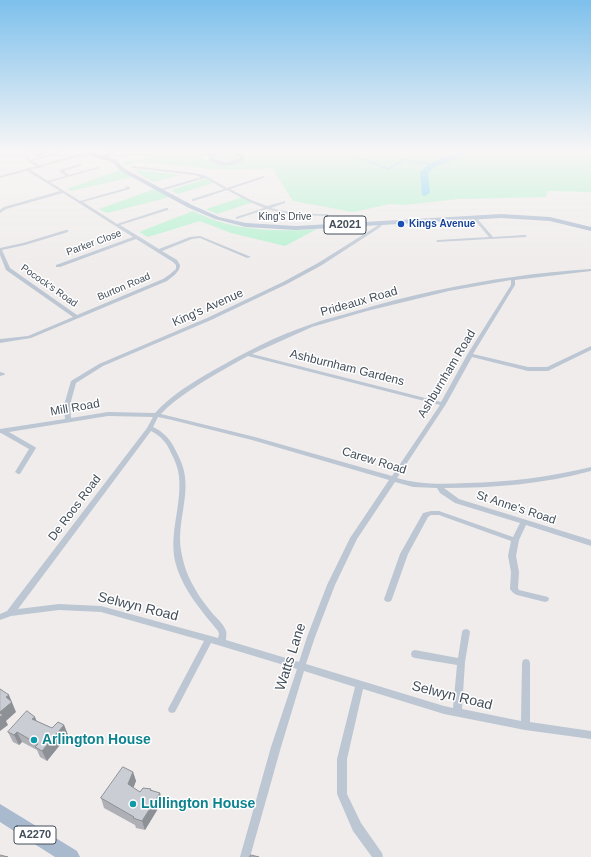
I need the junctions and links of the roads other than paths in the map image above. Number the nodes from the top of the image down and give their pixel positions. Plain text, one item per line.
1 (59, 190) edge
2 (122, 190) edge
3 (161, 190) edge
4 (225, 190) edge
5 (230, 190) edge
6 (62, 192) junction
7 (193, 200) dead end
8 (78, 202) junction
9 (284, 202) dead end
10 (267, 208) junction
11 (167, 209) dead end
12 (0, 212) edge
13 (327, 215) dead end
14 (474, 217) junction
15 (237, 218) dead end
16 (379, 223) junction
17 (117, 225) junction
18 (591, 229) edge
19 (66, 231) dead end
20 (524, 236) dead end
21 (137, 237) junction
22 (491, 237) junction
23 (438, 241) dead end
24 (0, 250) edge
25 (158, 251) junction
26 (249, 257) dead end
27 (58, 266) dead end
28 (591, 270) edge
29 (513, 278) junction
30 (76, 317) junction
31 (0, 341) edge
32 (591, 348) edge
33 (246, 354) junction
34 (470, 355) junction
35 (443, 404) junction
36 (155, 415) junction
37 (68, 421) junction
38 (150, 428) junction
39 (2, 431) edge
40 (591, 469) edge
41 (18, 472) dead end
42 (395, 479) junction
43 (439, 486) junction
44 (524, 523) junction
45 (515, 540) junction
46 (591, 543) edge
47 (388, 599) dead end
48 (545, 599) dead end
49 (10, 613) junction
50 (0, 617) edge
51 (466, 632) dead end
52 (209, 639) junction
53 (222, 642) junction
54 (415, 654) dead end
55 (461, 662) junction
56 (526, 663) dead end
57 (305, 668) junction
58 (360, 685) junction
59 (172, 709) dead end
60 (458, 713) junction
61 (525, 726) junction
62 (591, 735) edge
63 (0, 812) edge
64 (71, 857) edge
65 (245, 857) edge
66 (378, 857) edge

1 - 6 street, Burton Road
2 - 8 street
3 - 16 main road, King's Drive / A2021
4 - 7 street
5 - 10 street
6 - 8 street, Burton Road
6 - 12 street
8 - 17 street, Burton Road
9 - 10 street
10 - 13 street
10 - 15 street
11 - 17 street
14 - 16 main road, King's Drive / A2021
14 - 18 main road, King's Drive / A2021
14 - 22 street
16 - 37 street, King's Avenue
17 - 21 street, Burton Road
19 - 24 street
20 - 22 street
21 - 25 street, Burton Road
21 - 27 street, Parker Close
22 - 23 street
24 - 30 street, Pocock's Road
25 - 26 street
25 - 30 street, Burton Road
28 - 29 street, Prideaux Road
29 - 33 street, Prideaux Road
29 - 34 street, Ashburnham Road
30 - 31 street, Burton Road
32 - 34 street
33 - 35 street, Ashburnham Gardens
33 - 36 street, Prideaux Road
34 - 35 street, Ashburnham Road
35 - 42 street, Ashburnham Road
36 - 37 street, Mill Road
36 - 38 street, De Roos Road
36 - 42 street, Carew Road
37 - 39 street, Mill Road
38 - 49 street, De Roos Road
38 - 53 street
39 - 41 street
40 - 43 street, Carew Road
42 - 43 street, Carew Road
42 - 57 street, Watts Lane
43 - 44 street, St Anne's Road
44 - 45 street
44 - 46 street, St Anne's Road
45 - 47 street
45 - 48 street
49 - 50 street, Selwyn Road
49 - 52 street, Selwyn Road
51 - 55 street
52 - 53 street, Selwyn Road
52 - 59 street
53 - 57 street, Selwyn Road
54 - 55 street
55 - 60 street
56 - 61 street
57 - 58 street, Selwyn Road
57 - 65 street, Watts Lane
58 - 60 street, Selwyn Road
58 - 66 street
60 - 61 street, Selwyn Road
61 - 62 street, Selwyn Road
63 - 64 main road, A2270

